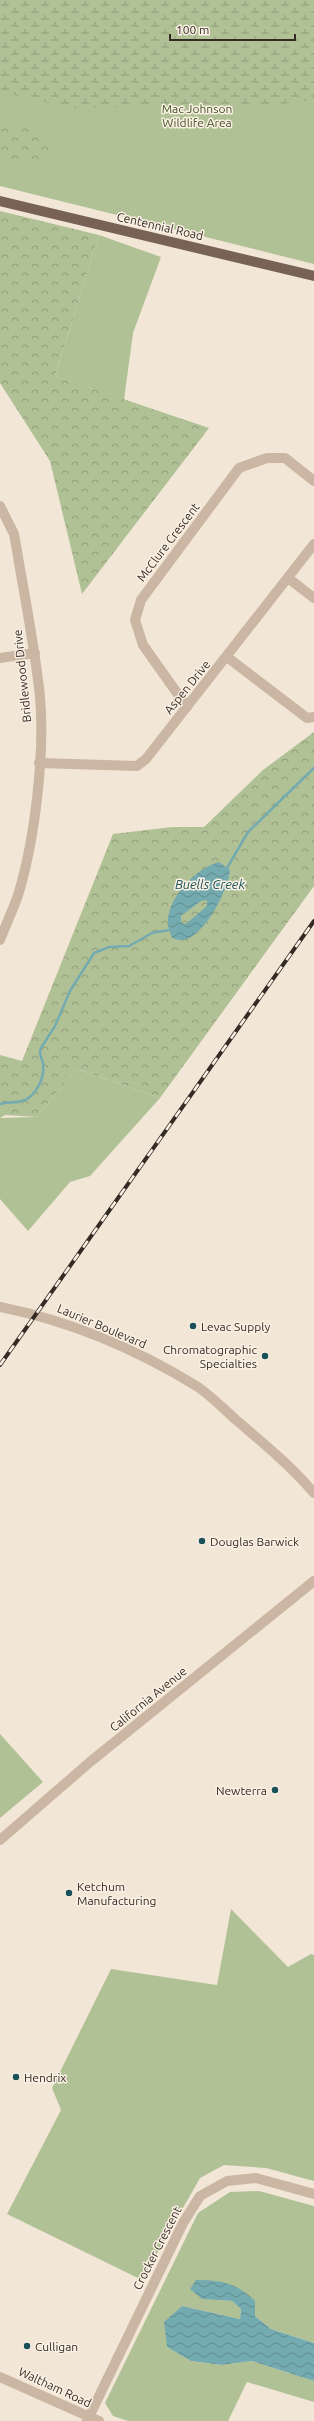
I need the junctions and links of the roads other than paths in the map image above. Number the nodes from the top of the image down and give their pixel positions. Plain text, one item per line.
1 (0, 201) edge
2 (314, 276) edge
3 (314, 481) edge
4 (0, 506) edge
5 (314, 544) edge
6 (288, 578) junction
7 (314, 598) edge
8 (34, 653) junction
9 (227, 657) junction
10 (0, 658) edge
11 (187, 707) junction
12 (314, 717) edge
13 (39, 762) junction
14 (0, 940) edge
15 (0, 1308) edge
16 (314, 1493) edge
17 (314, 1581) edge
18 (0, 1840) edge
19 (314, 2194) edge
20 (0, 2376) edge
21 (92, 2420) edge

1 - 2 main road, Centennial Road
3 - 11 street, McClure Crescent
4 - 8 street, Bridlewood Drive
5 - 6 street, Aspen Drive
6 - 7 street
6 - 9 street, Aspen Drive
8 - 10 street
8 - 13 street, Bridlewood Drive
9 - 11 street, Aspen Drive
9 - 12 street
11 - 13 street, Aspen Drive
13 - 14 street, Bridlewood Drive
15 - 16 street, Laurier Boulevard
17 - 18 street, California Avenue
19 - 21 street, Crocker Crescent
20 - 21 street, Waltham Road

